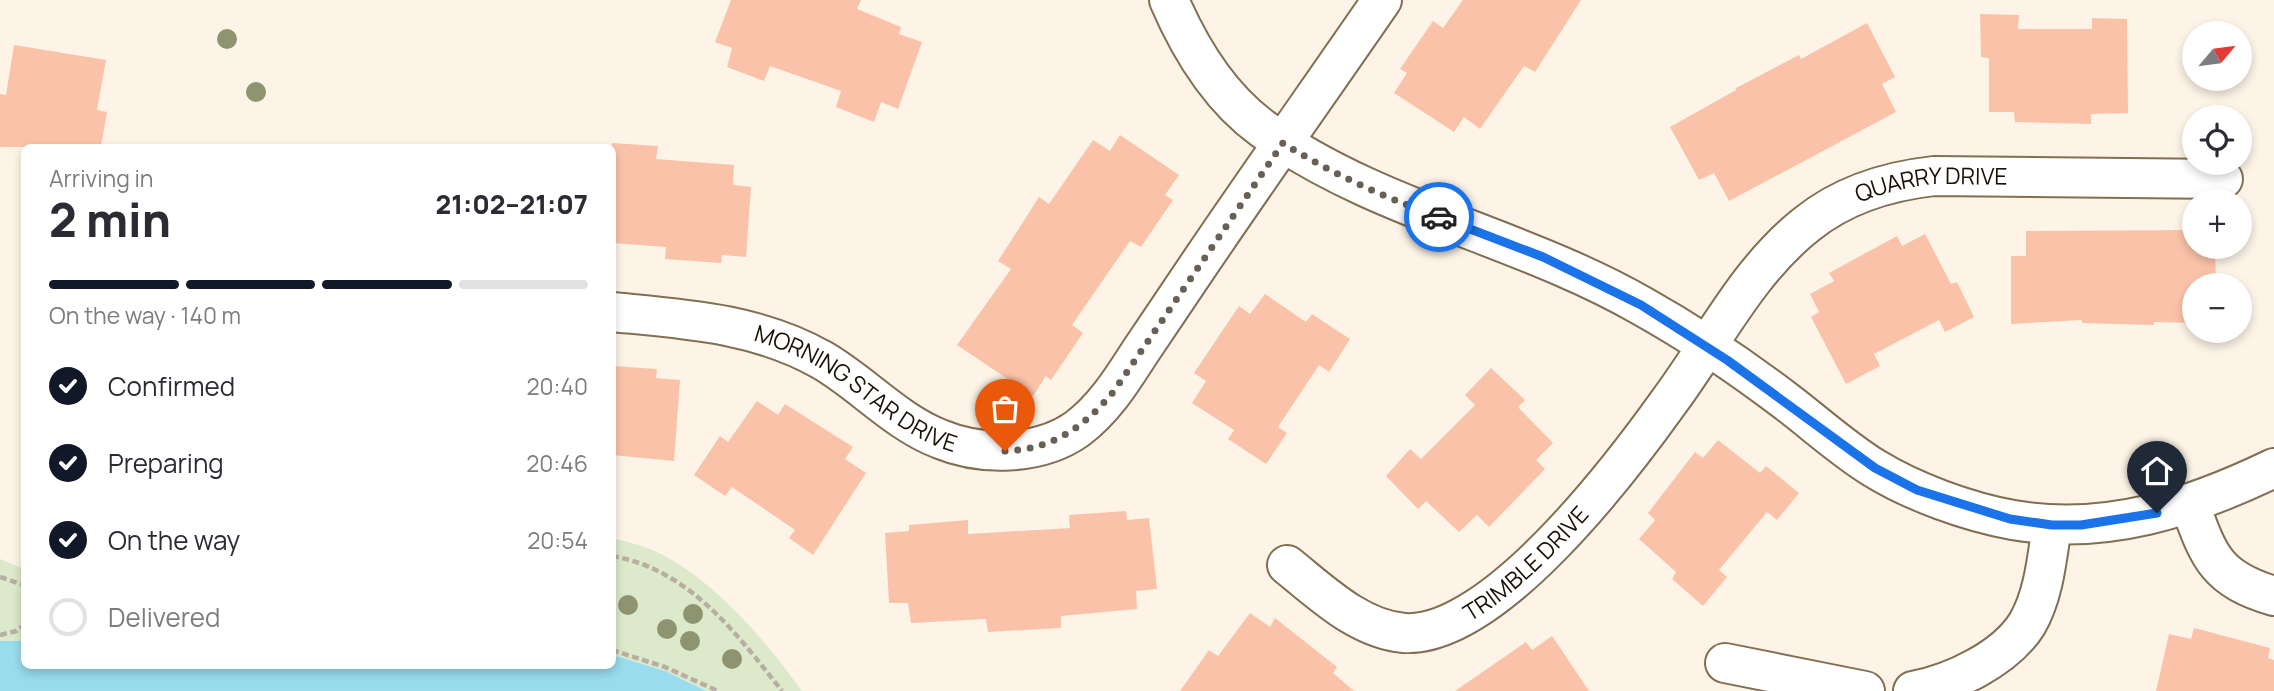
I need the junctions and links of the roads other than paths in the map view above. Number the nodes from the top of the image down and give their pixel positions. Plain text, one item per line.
1 (1169, 0) edge
2 (1382, 0) edge
3 (1283, 143) junction
4 (2223, 179) dead end
5 (616, 312) edge
6 (1707, 346) junction
7 (2274, 468) edge
8 (2190, 505) junction
9 (2052, 525) junction
10 (1287, 565) dead end
11 (2274, 596) edge
12 (1725, 663) dead end
13 (1865, 691) edge
14 (1913, 691) edge

1 - 3 street
2 - 3 street, MORNING STAR DRIVE
3 - 5 street, MORNING STAR DRIVE
3 - 6 street
4 - 6 street, QUARRY DRIVE
6 - 9 street
6 - 10 street, TRIMBLE DRIVE
7 - 8 street
8 - 9 street
8 - 11 street
9 - 14 street
12 - 13 street

